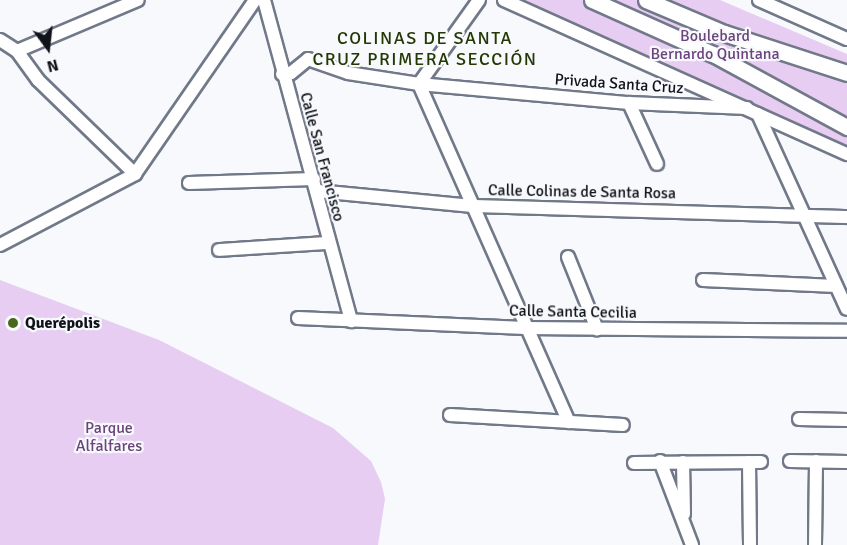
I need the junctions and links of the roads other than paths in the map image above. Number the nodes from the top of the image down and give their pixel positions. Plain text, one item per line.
1 (138, 0) edge
2 (255, 0) edge
3 (264, 0) edge
4 (479, 0) edge
5 (504, 0) edge
6 (592, 0) edge
7 (646, 0) edge
8 (759, 0) edge
9 (847, 39) edge
10 (0, 40) edge
11 (17, 51) junction
12 (847, 73) edge
13 (282, 74) junction
14 (419, 84) junction
15 (629, 103) junction
16 (752, 111) junction
17 (843, 124) edge
18 (847, 154) edge
19 (657, 164) dead end
20 (135, 174) junction
21 (189, 183) dead end
22 (316, 185) junction
23 (472, 206) junction
24 (804, 214) junction
25 (847, 217) edge
26 (328, 243) junction
27 (0, 245) edge
28 (219, 250) dead end
29 (568, 257) dead end
30 (703, 280) dead end
31 (836, 286) junction
32 (847, 309) edge
33 (298, 318) dead end
34 (351, 321) junction
35 (525, 328) junction
36 (597, 329) junction
37 (847, 332) edge
38 (450, 415) dead end
39 (799, 419) dead end
40 (847, 420) edge
41 (568, 422) junction
42 (623, 424) dead end
43 (660, 461) junction
44 (790, 461) dead end
45 (816, 461) junction
46 (683, 462) junction
47 (847, 462) edge
48 (634, 464) dead end
49 (684, 524) junction
50 (692, 545) edge
51 (750, 545) edge
52 (815, 545) edge

1 - 11 street
2 - 20 street
3 - 13 street, Calle San Francisco
4 - 14 street
5 - 16 street
6 - 17 main road
7 - 12 main road
8 - 9 street
10 - 11 street
11 - 20 street
13 - 14 street, Privada Santa Cruz
13 - 22 street, Calle San Francisco
14 - 15 street, Privada Santa Cruz
14 - 23 street
15 - 16 street, Privada Santa Cruz
15 - 19 street
16 - 18 street
16 - 24 street
20 - 27 street
21 - 22 street, Calle Colinas de Santa Rosa
22 - 23 street, Calle Colinas de Santa Rosa
22 - 26 street, Calle San Francisco
23 - 24 street, Calle Colinas de Santa Rosa
23 - 35 street
24 - 25 street, Calle Colinas de Santa Rosa
24 - 31 street
26 - 28 street
26 - 34 street, Calle San Francisco
29 - 36 street
30 - 31 street
31 - 32 street
33 - 34 street, Calle Santa Cecilia
34 - 35 street, Calle Santa Cecilia
35 - 36 street, Calle Santa Cecilia
35 - 41 street
36 - 37 street, Calle Santa Cecilia
38 - 41 street
39 - 40 street
41 - 42 street
43 - 46 street
43 - 48 street
43 - 49 street
44 - 45 street
45 - 47 street
45 - 52 street
46 - 49 street
46 - 51 street
49 - 50 street

